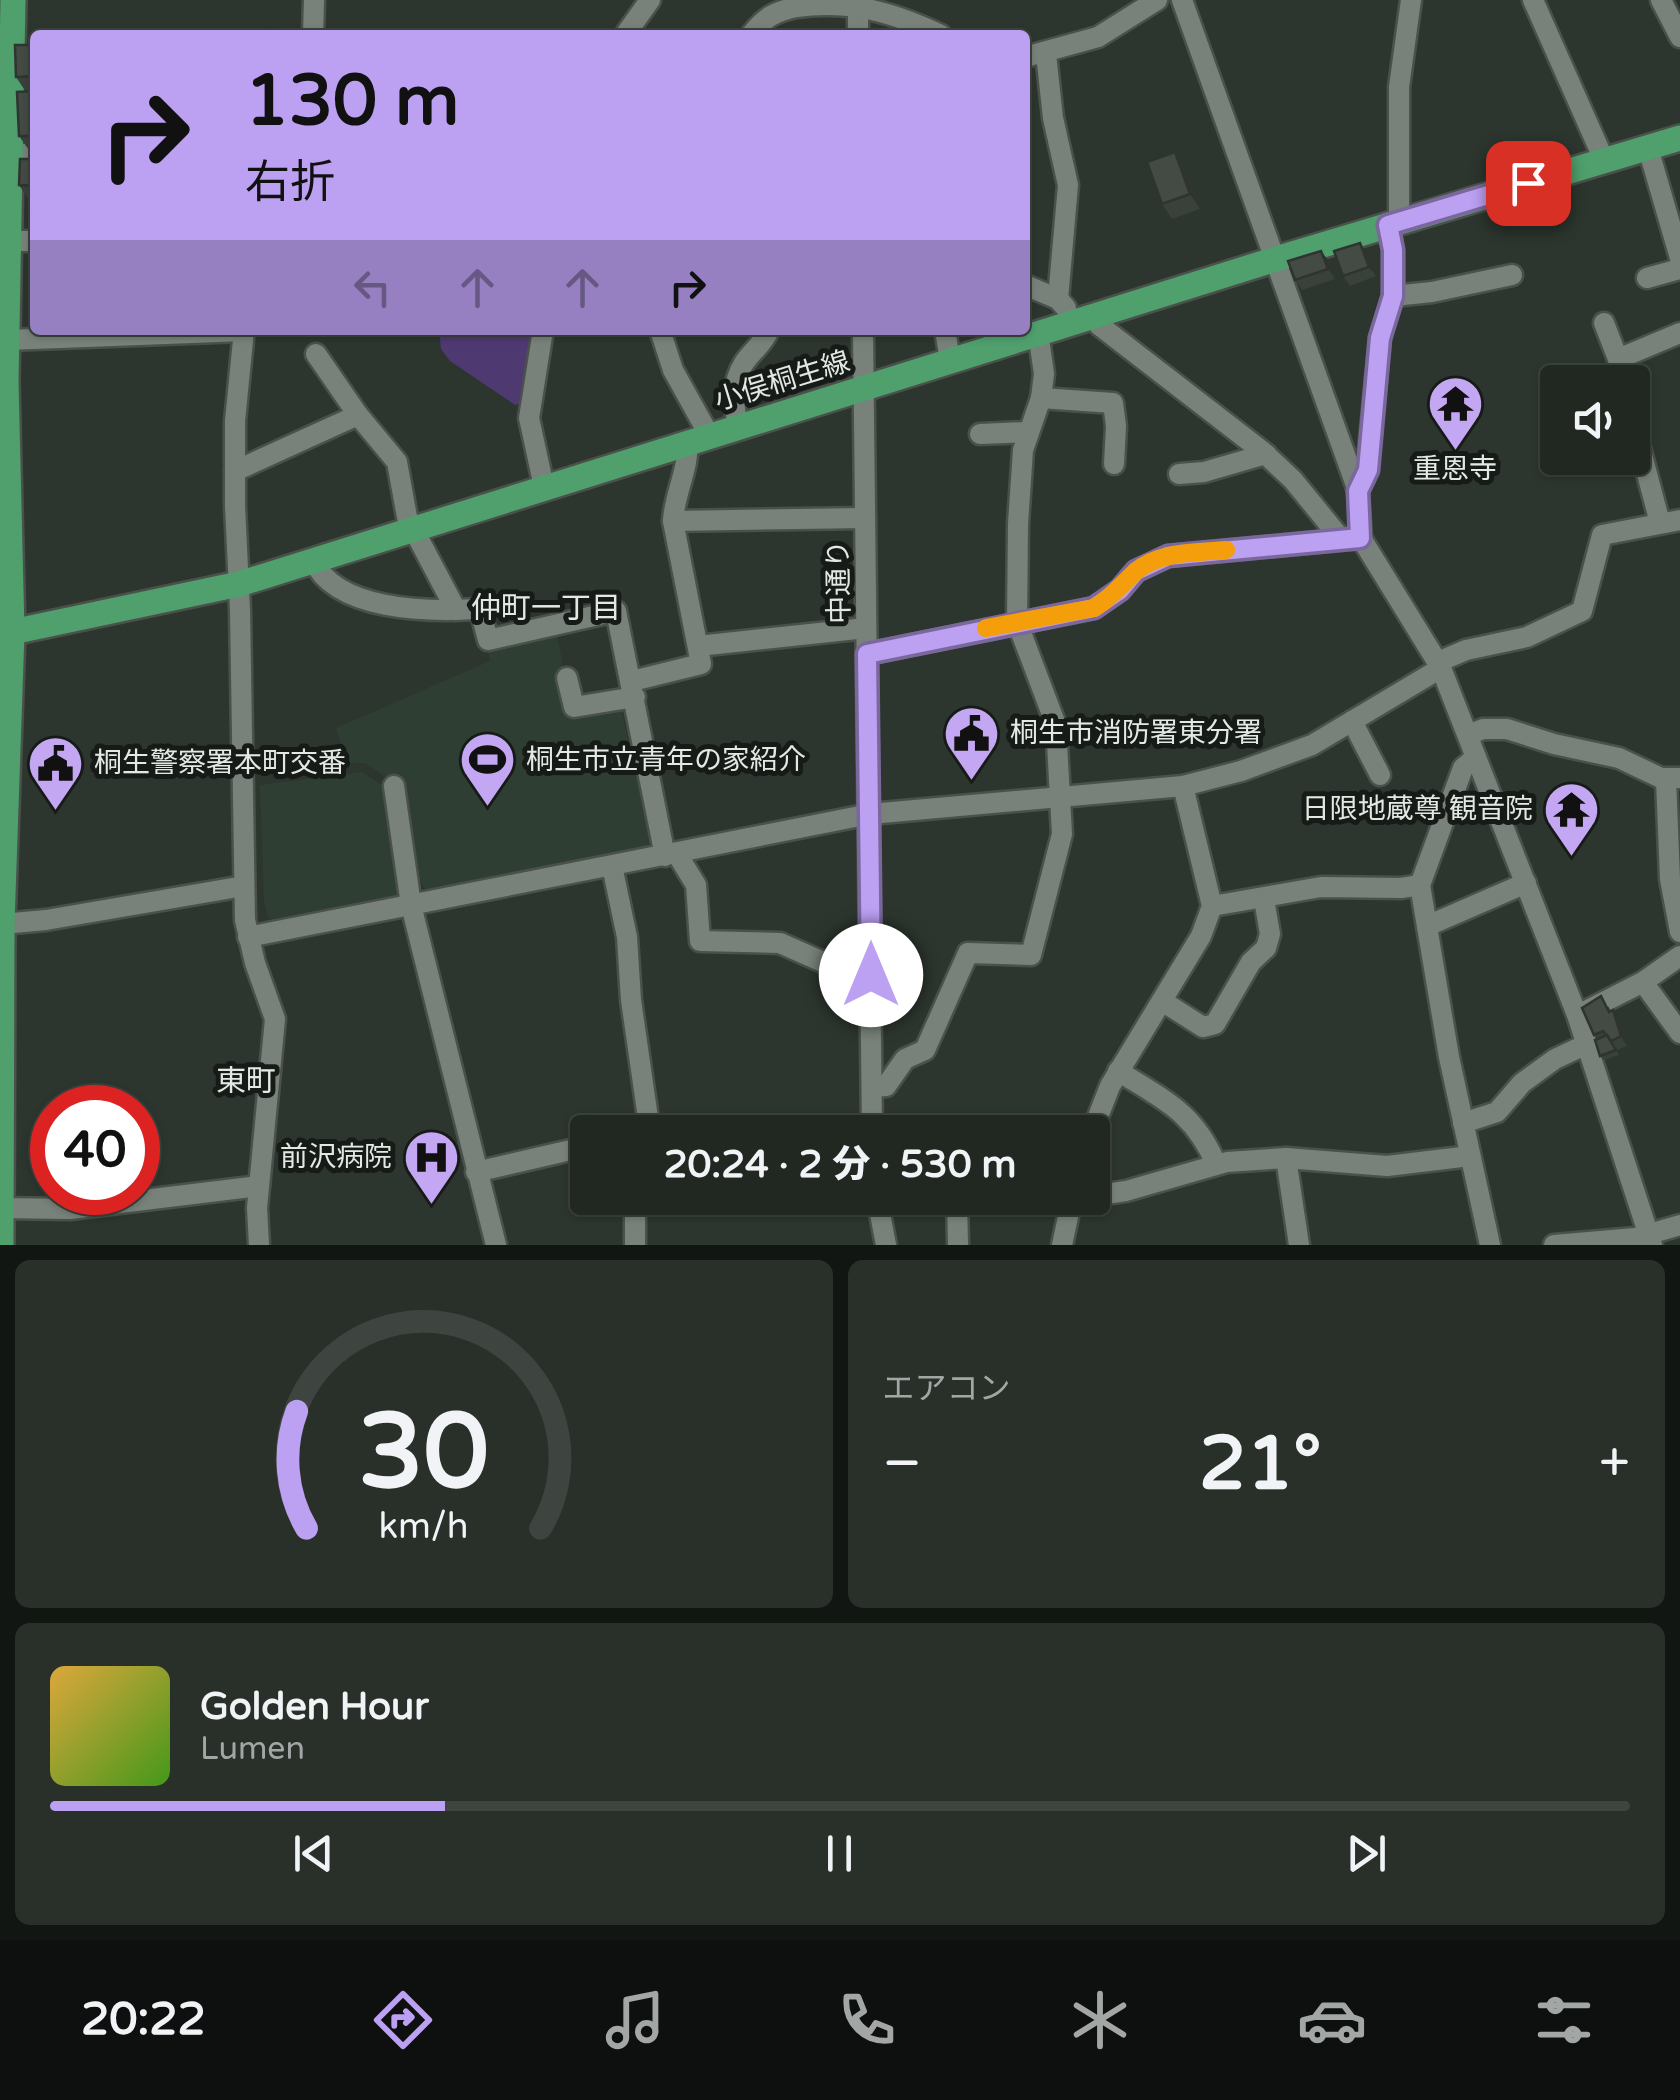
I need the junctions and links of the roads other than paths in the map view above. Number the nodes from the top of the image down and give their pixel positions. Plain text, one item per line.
1 (13, 0) edge
2 (314, 0) edge
3 (650, 0) edge
4 (1158, 0) edge
5 (1182, 0) edge
6 (1411, 0) edge
7 (1533, 0) edge
8 (1661, 0) edge
9 (858, 1) edge
10 (761, 19) edge
11 (312, 30) edge
12 (629, 30) edge
13 (858, 30) edge
14 (931, 30) edge
15 (1680, 37) edge
16 (1036, 56) edge
17 (6, 96) edge
18 (1680, 138) edge
19 (1648, 148) junction
20 (15, 154) edge
21 (1604, 160) junction
22 (1393, 223) junction
23 (22, 241) edge
24 (1276, 258) junction
25 (1680, 258) edge
26 (1680, 269) edge
27 (1512, 275) dead end
28 (1646, 278) dead end
29 (1030, 287) edge
30 (1393, 296) junction
31 (1074, 312) junction
32 (1604, 323) dead end
33 (1038, 332) junction
34 (1680, 333) edge
35 (126, 335) edge
36 (244, 335) edge
37 (542, 335) edge
38 (662, 335) edge
39 (766, 335) edge
40 (863, 335) edge
41 (946, 335) edge
42 (1029, 335) edge
43 (1030, 335) edge
44 (7, 340) junction
45 (316, 354) dead end
46 (1618, 359) junction
47 (950, 360) junction
48 (1619, 365) edge
49 (3, 382) edge
50 (864, 388) junction
51 (1041, 398) junction
52 (358, 415) junction
53 (739, 426) junction
54 (1027, 432) junction
55 (980, 434) dead end
56 (698, 439) junction
57 (1266, 454) junction
58 (1114, 464) dead end
59 (1650, 466) edge
60 (235, 472) junction
61 (1178, 474) dead end
62 (544, 487) junction
63 (1358, 491) junction
64 (865, 518) junction
65 (673, 521) junction
66 (1670, 521) edge
67 (412, 528) junction
68 (1351, 539) junction
69 (313, 560) junction
70 (239, 584) junction
71 (456, 610) junction
72 (1017, 622) junction
73 (866, 628) junction
74 (6, 632) edge
75 (698, 646) junction
76 (867, 654) junction
77 (1440, 665) junction
78 (567, 678) dead end
79 (633, 689) junction
80 (1352, 721) junction
81 (1468, 734) junction
82 (1476, 757) junction
83 (1380, 774) dead end
84 (1673, 778) edge
85 (394, 786) dead end
86 (1183, 786) junction
87 (1062, 798) junction
88 (870, 814) junction
89 (671, 855) junction
90 (612, 866) junction
91 (1526, 882) junction
92 (1420, 885) junction
93 (244, 886) junction
94 (1264, 899) junction
95 (412, 905) junction
96 (1212, 906) junction
97 (2, 914) edge
98 (1679, 920) edge
99 (1427, 926) junction
100 (248, 937) junction
101 (1680, 956) edge
102 (871, 975) junction
103 (1643, 982) junction
104 (1162, 1002) junction
105 (1577, 1015) junction
106 (1680, 1032) edge
107 (1587, 1044) junction
108 (1118, 1071) junction
109 (872, 1087) junction
110 (0, 1090) edge
111 (647, 1115) edge
112 (872, 1115) edge
113 (1098, 1115) edge
114 (1463, 1123) junction
115 (570, 1150) edge
116 (1470, 1156) junction
117 (1286, 1158) junction
118 (1216, 1164) junction
119 (476, 1172) junction
120 (260, 1186) junction
121 (1110, 1193) edge
122 (1, 1208) edge
123 (635, 1215) edge
124 (880, 1215) edge
125 (957, 1215) edge
126 (1071, 1215) edge
127 (1680, 1225) edge
128 (1651, 1240) edge
129 (1, 1245) edge
130 (260, 1245) edge
131 (496, 1245) edge
132 (635, 1245) edge
133 (886, 1245) edge
134 (958, 1245) edge
135 (1062, 1245) edge
136 (1299, 1245) edge
137 (1490, 1245) edge
138 (1554, 1245) edge

1 - 17 main road
2 - 11 street
3 - 12 street
4 - 16 street
5 - 24 street
6 - 22 street
7 - 21 street
8 - 15 street
9 - 10 street
9 - 13 street
9 - 14 street
16 - 31 street
17 - 20 main road
18 - 19 main road, 小俣桐生線
19 - 21 main road, 小俣桐生線
19 - 25 street
20 - 23 main road
21 - 22 main road, 小俣桐生線
22 - 24 main road, 小俣桐生線
22 - 30 street
23 - 44 main road
24 - 31 main road, 小俣桐生線
24 - 63 street
26 - 28 street
27 - 30 street
29 - 31 street
30 - 63 street
31 - 33 main road, 小俣桐生線
31 - 57 street
32 - 46 street
33 - 43 main road, 小俣桐生線
33 - 51 street
34 - 46 street
35 - 44 street
36 - 60 street
37 - 62 street
38 - 56 street
39 - 53 street
40 - 50 street, 中通り
41 - 47 street
42 - 47 main road, 小俣桐生線
44 - 49 main road
45 - 52 street
46 - 48 street
47 - 50 main road, 小俣桐生線
49 - 74 main road
50 - 53 main road, 小俣桐生線
50 - 64 street, 中通り
51 - 54 street
51 - 58 street
52 - 60 street
52 - 67 street
53 - 56 main road, 小俣桐生線
54 - 55 street
54 - 72 street
56 - 62 main road, 小俣桐生線
56 - 65 street
57 - 61 street
57 - 68 street
59 - 66 street
60 - 70 street
62 - 67 main road, 小俣桐生線
63 - 68 street
64 - 65 street
64 - 73 street, 中通り
65 - 75 street
66 - 77 street
67 - 69 main road, 小俣桐生線
67 - 71 street
68 - 72 street
68 - 77 street
69 - 70 main road, 小俣桐生線
69 - 71 street
70 - 74 main road, 小俣桐生線
70 - 93 street
71 - 79 street
72 - 76 street
72 - 87 street
73 - 75 street
73 - 76 street, 中通り
74 - 97 main road
75 - 79 street
76 - 88 street, 中通り
77 - 80 street
77 - 81 street
78 - 79 street
79 - 89 street
80 - 83 street
80 - 86 street
81 - 82 street
81 - 84 street
82 - 91 street
82 - 92 street
84 - 98 street
85 - 95 street
86 - 87 street
86 - 96 street
87 - 88 street
87 - 109 street
88 - 89 street
88 - 102 street, 中通り
89 - 90 street
89 - 102 street
90 - 95 street
90 - 111 street
91 - 99 street
91 - 105 street
92 - 94 street
92 - 99 street
93 - 97 street
93 - 100 street
94 - 96 street
94 - 104 street
95 - 100 street
95 - 119 street
96 - 104 street
97 - 110 main road
99 - 114 street
100 - 120 street
101 - 103 street
102 - 109 street, 中通り
103 - 105 street
103 - 106 street
104 - 108 street
105 - 107 street
107 - 114 street
107 - 128 street
108 - 113 street
108 - 118 street
109 - 112 street, 中通り
110 - 122 main road
114 - 116 street
115 - 119 street
116 - 117 street
116 - 137 street
117 - 118 street
117 - 136 street
118 - 121 street
119 - 131 street
120 - 122 street
120 - 130 street
122 - 129 main road
123 - 132 street
124 - 133 street
125 - 134 street
126 - 135 street
127 - 128 street
128 - 138 street

